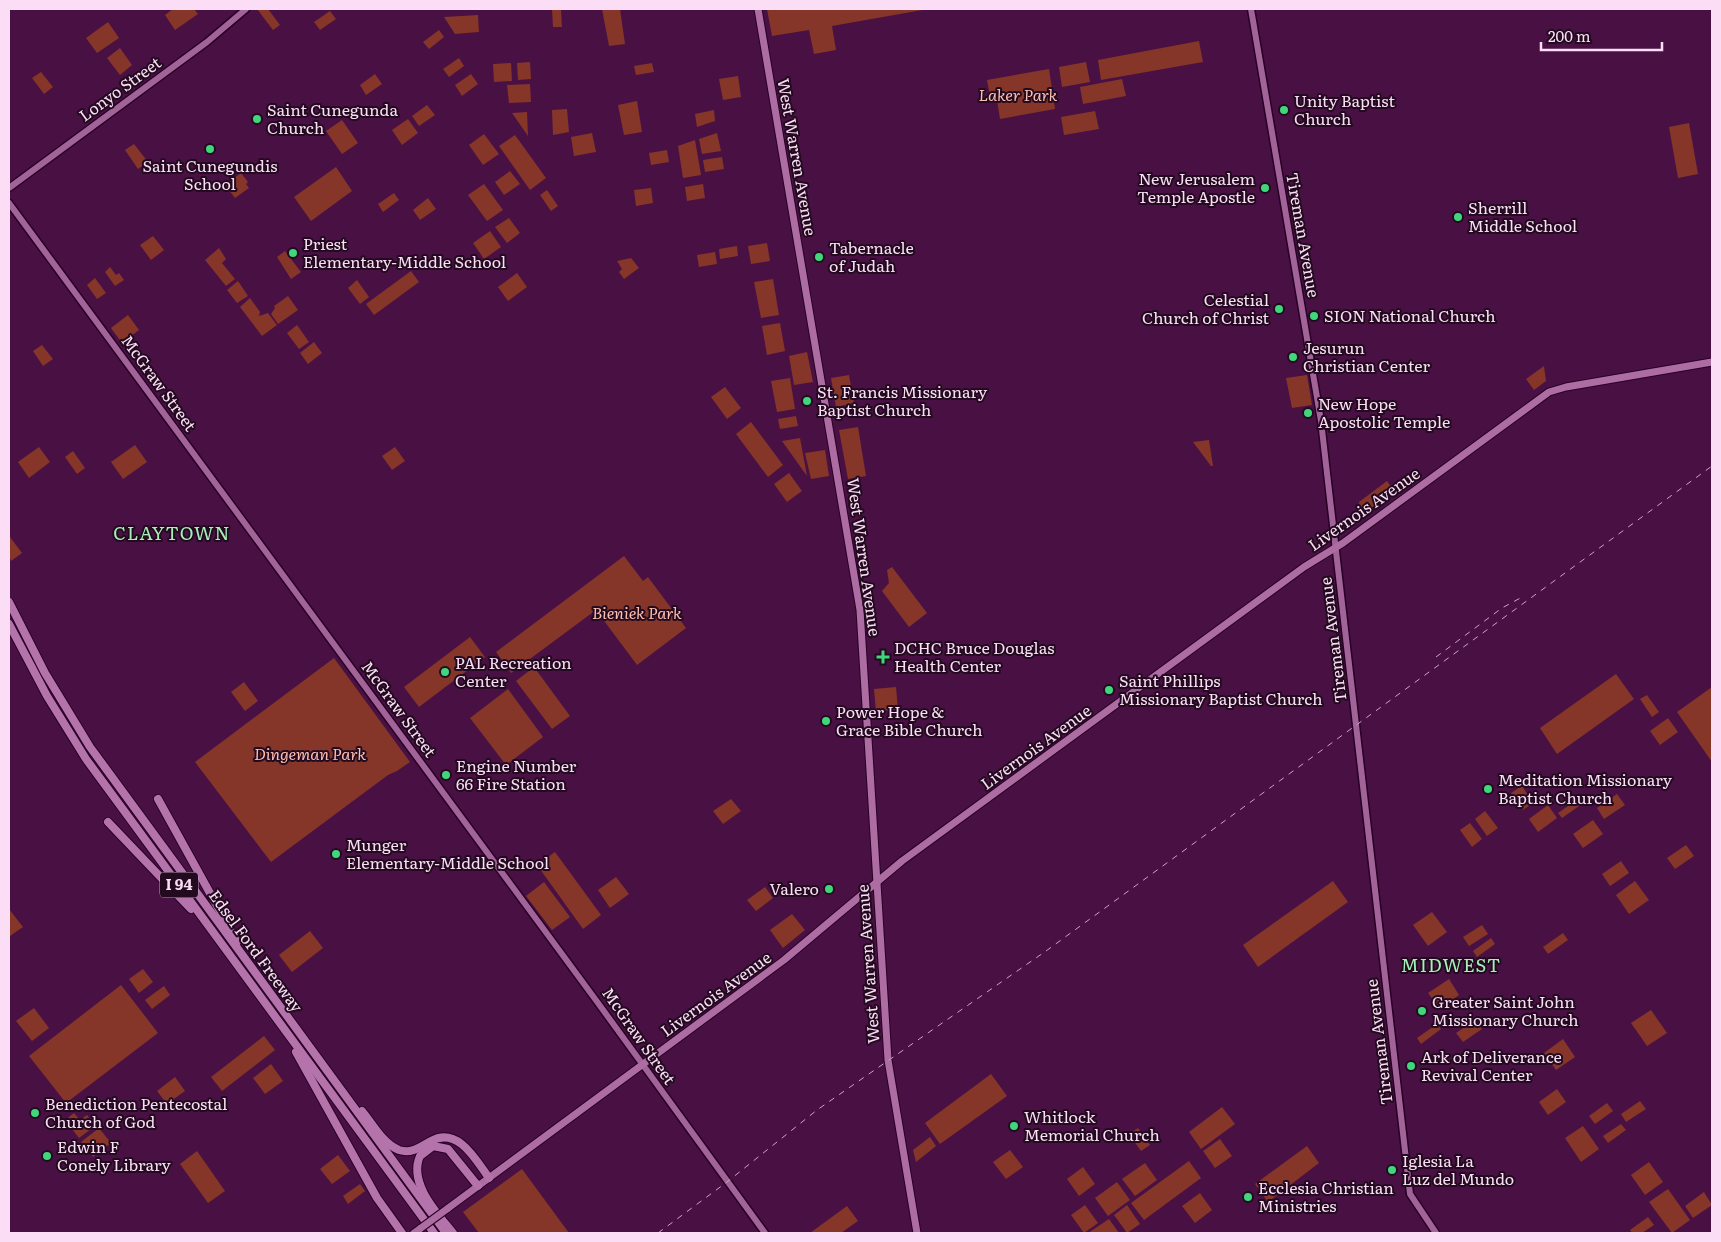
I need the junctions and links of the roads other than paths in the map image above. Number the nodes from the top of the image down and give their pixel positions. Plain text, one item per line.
1 (246, 9) edge
2 (758, 9) edge
3 (1252, 9) edge
4 (9, 188) edge
5 (9, 203) edge
6 (1712, 362) edge
7 (1336, 548) junction
8 (9, 602) edge
9 (9, 624) edge
10 (158, 799) dead end
11 (108, 822) dead end
12 (877, 882) junction
13 (235, 961) junction
14 (247, 962) junction
15 (278, 1019) junction
16 (312, 1050) junction
17 (643, 1065) junction
18 (489, 1178) junction
19 (478, 1186) junction
20 (402, 1233) edge
21 (414, 1233) edge
22 (434, 1233) edge
23 (446, 1233) edge
24 (453, 1233) edge
25 (765, 1233) edge
26 (917, 1233) edge
27 (1436, 1233) edge

1 - 4 street, Lonyo Street
2 - 12 main road, West Warren Avenue
3 - 7 street, Tireman Avenue
5 - 17 street, McGraw Street
6 - 7 main road, Livernois Avenue
7 - 12 main road, Livernois Avenue
7 - 27 street, Tireman Avenue
8 - 14 highway, Edsel Ford Freeway / I 94
9 - 13 highway, Edsel Ford Freeway / I 94
10 - 14 highway
11 - 13 highway
12 - 17 main road, Livernois Avenue
12 - 26 main road, West Warren Avenue
13 - 15 highway, Edsel Ford Freeway / I 94
14 - 16 highway, Edsel Ford Freeway / I 94
15 - 20 highway
15 - 22 highway, Edsel Ford Freeway / I 94
16 - 18 highway
16 - 23 highway, Edsel Ford Freeway / I 94
17 - 18 main road, Livernois Avenue
17 - 25 street, McGraw Street
18 - 19 main road, Livernois Avenue
19 - 21 main road, Livernois Avenue, bridge
19 - 24 highway

